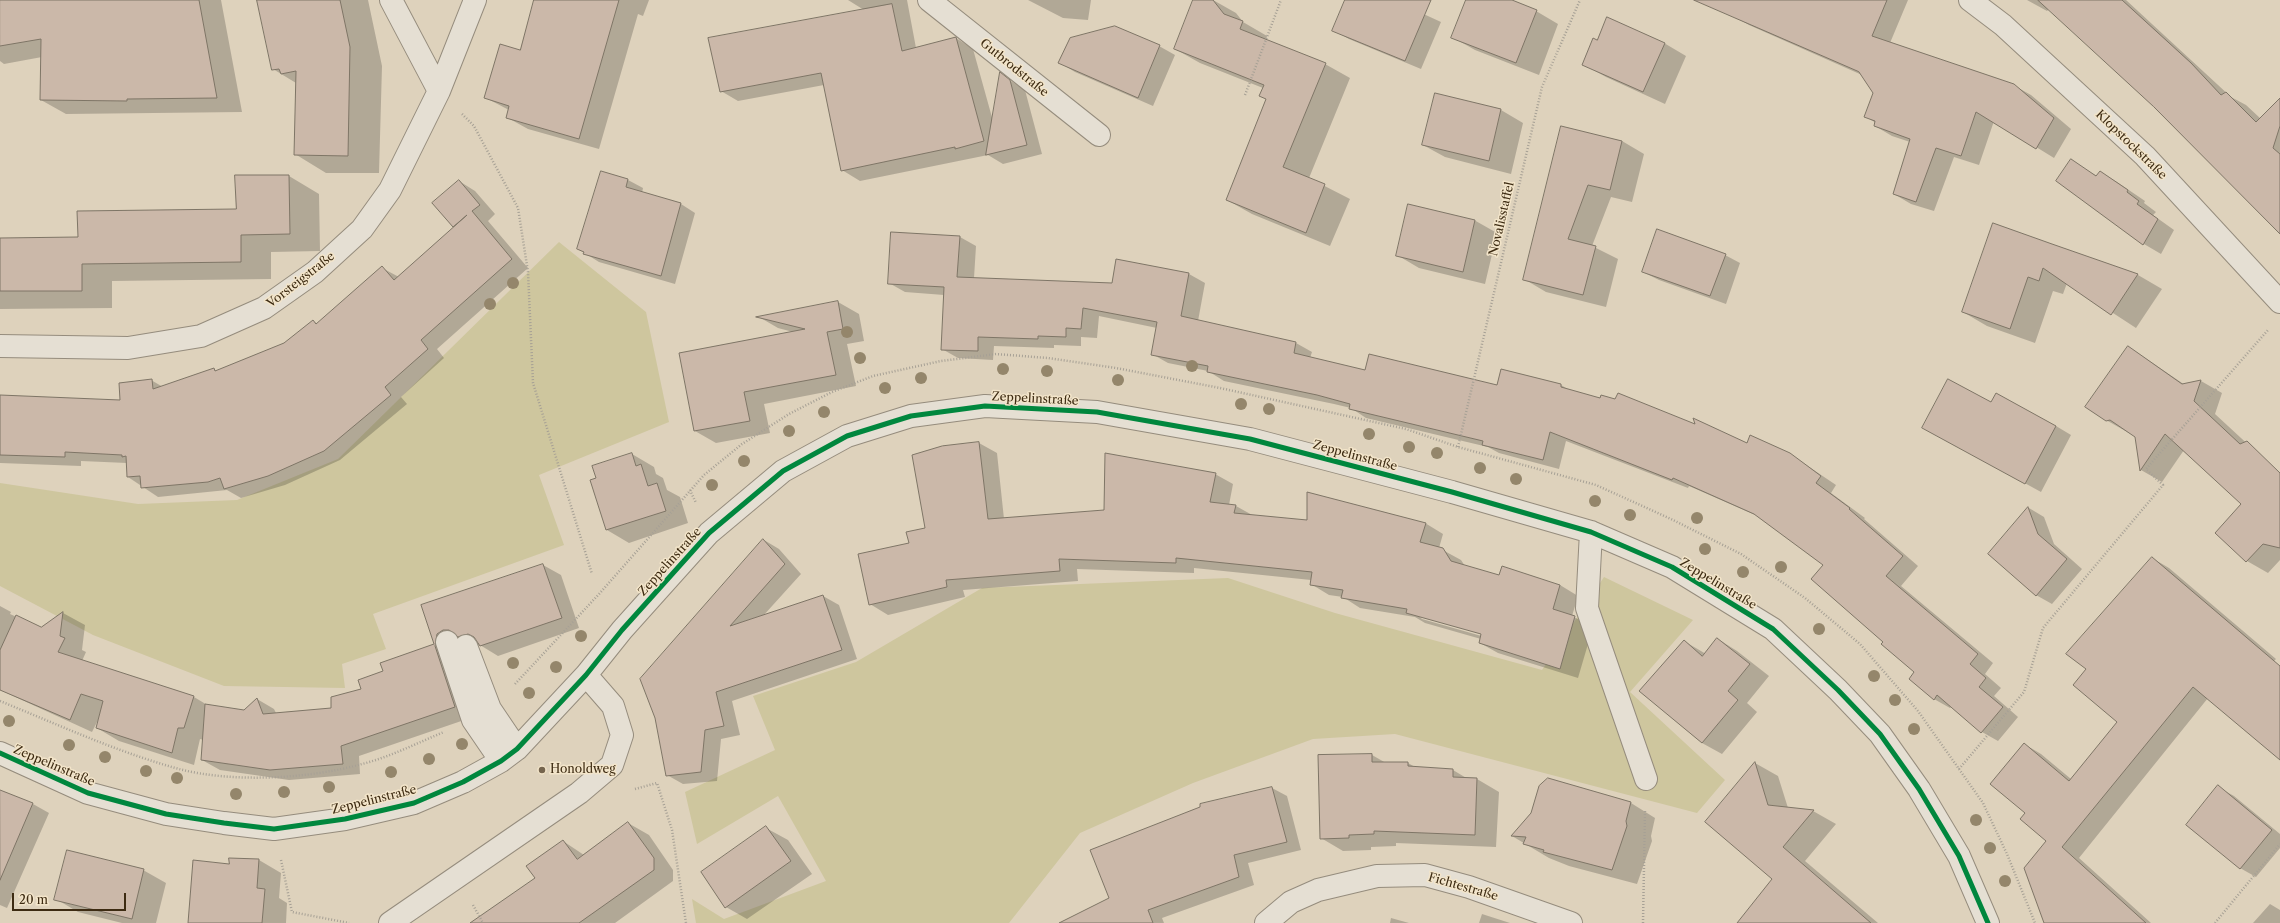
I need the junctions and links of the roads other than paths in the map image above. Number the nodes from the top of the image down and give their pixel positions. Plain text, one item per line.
1 (391, 0) edge
2 (475, 0) edge
3 (929, 0) edge
4 (1970, 0) edge
5 (439, 91) junction
6 (1100, 136) dead end
7 (2280, 302) edge
8 (0, 346) edge
9 (1591, 532) junction
10 (456, 644) dead end
11 (586, 675) junction
12 (0, 753) edge
13 (509, 755) junction
14 (1646, 779) road end
15 (390, 923) edge
16 (1266, 923) edge
17 (1571, 923) edge
18 (1988, 923) edge

1 - 5 street
2 - 5 street
3 - 6 street, Gutbrodstraße
4 - 7 street, Klopstockstraße
5 - 8 street, Vorsteigstraße
9 - 11 street, Zeppelinstraße
9 - 14 street
9 - 18 street, Zeppelinstraße
10 - 13 street
11 - 13 street, Zeppelinstraße
11 - 15 street
12 - 13 street, Zeppelinstraße
16 - 17 street, Fichtestraße

